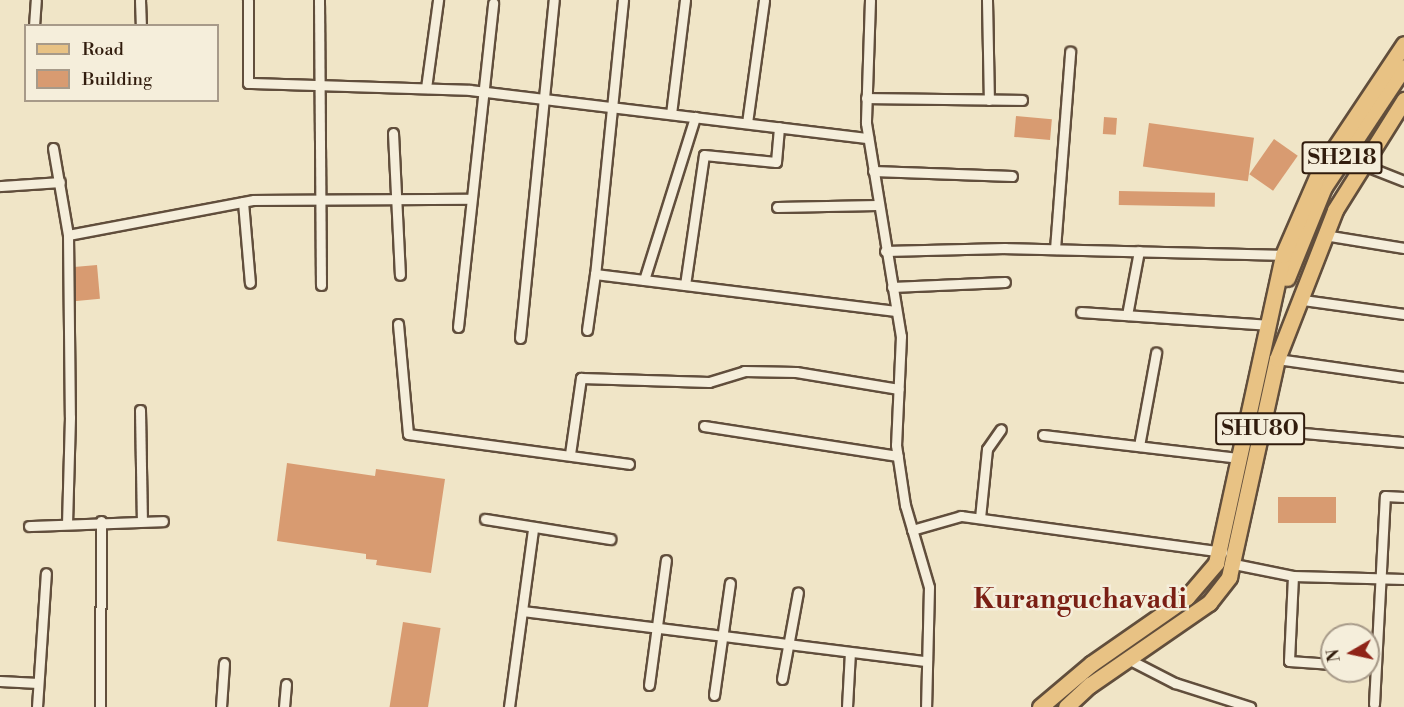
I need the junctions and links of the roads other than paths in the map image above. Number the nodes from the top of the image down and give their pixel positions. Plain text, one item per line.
1 (36, 0) edge
2 (140, 0) edge
3 (248, 0) edge
4 (319, 0) edge
5 (438, 0) edge
6 (554, 0) edge
7 (623, 0) edge
8 (685, 0) edge
9 (764, 0) edge
10 (870, 0) edge
11 (987, 0) edge
12 (493, 3) dead end
13 (34, 24) edge
14 (141, 24) edge
15 (1404, 44) edge
16 (1070, 52) dead end
17 (1404, 67) edge
18 (317, 82) junction
19 (1404, 87) edge
20 (426, 88) junction
21 (483, 92) junction
22 (866, 98) junction
23 (544, 99) junction
24 (989, 100) junction
25 (1022, 100) dead end
26 (1404, 100) edge
27 (610, 107) junction
28 (671, 114) junction
29 (695, 117) junction
30 (747, 123) junction
31 (779, 127) junction
32 (393, 133) dead end
33 (868, 138) junction
34 (53, 148) dead end
35 (1361, 164) junction
36 (873, 171) junction
37 (1012, 176) dead end
38 (1404, 181) edge
39 (60, 183) junction
40 (0, 186) edge
41 (396, 197) junction
42 (318, 199) junction
43 (471, 199) junction
44 (243, 202) junction
45 (877, 205) junction
46 (777, 207) dead end
47 (68, 235) junction
48 (1324, 235) junction
49 (1404, 248) edge
50 (1055, 249) junction
51 (885, 251) junction
52 (1139, 251) junction
53 (1294, 256) junction
54 (400, 274) dead end
55 (595, 274) junction
56 (644, 280) junction
57 (1005, 282) dead end
58 (250, 283) dead end
59 (321, 285) dead end
60 (685, 285) junction
61 (892, 287) junction
62 (1303, 300) junction
63 (896, 311) junction
64 (1081, 312) dead end
65 (1404, 314) edge
66 (1127, 315) junction
67 (398, 324) dead end
68 (1270, 325) junction
69 (458, 327) dead end
70 (586, 330) dead end
71 (520, 338) dead end
72 (1156, 353) dead end
73 (1277, 359) junction
74 (1404, 377) edge
75 (899, 389) junction
76 (140, 410) dead end
77 (704, 426) dead end
78 (1001, 429) dead end
79 (1260, 429) junction
80 (1043, 435) dead end
81 (1404, 442) edge
82 (1139, 446) junction
83 (570, 454) junction
84 (898, 456) junction
85 (1238, 458) junction
86 (629, 464) dead end
87 (1404, 497) edge
88 (980, 518) junction
89 (485, 519) dead end
90 (163, 520) dead end
91 (101, 521) junction
92 (142, 521) junction
93 (67, 523) junction
94 (30, 526) dead end
95 (533, 529) junction
96 (912, 530) junction
97 (610, 539) dead end
98 (1220, 552) junction
99 (1235, 559) junction
100 (666, 560) dead end
101 (46, 573) dead end
102 (1293, 576) junction
103 (1378, 578) junction
104 (1404, 579) edge
105 (730, 583) dead end
106 (798, 592) dead end
107 (523, 611) junction
108 (1375, 623) edge
109 (655, 628) junction
110 (722, 636) junction
111 (789, 644) junction
112 (850, 652) junction
113 (1128, 659) junction
114 (927, 661) junction
115 (224, 663) dead end
116 (1320, 663) edge
117 (782, 679) dead end
118 (0, 681) edge
119 (38, 683) junction
120 (1373, 683) edge
121 (286, 684) dead end
122 (649, 685) dead end
123 (714, 695) dead end
124 (1374, 704) dead end
125 (37, 707) edge
126 (100, 707) edge
127 (221, 707) edge
128 (284, 707) edge
129 (508, 707) edge
130 (847, 707) edge
131 (926, 707) edge
132 (1040, 707) edge
133 (1066, 707) edge
134 (1250, 707) edge

1 - 13 street
2 - 14 street
3 - 18 street
4 - 18 street
5 - 20 street
6 - 23 street
7 - 27 street
8 - 28 street
9 - 30 street
10 - 22 street
11 - 24 street
12 - 21 street
15 - 53 main road, SHU80
16 - 50 street
17 - 53 main road, SH218
18 - 20 street
18 - 42 street
19 - 53 main road, SH218
20 - 21 street
21 - 23 street
21 - 43 street
22 - 24 street
22 - 33 street
23 - 27 street
23 - 71 street
24 - 25 street
26 - 35 main road, SHU80
27 - 28 street
27 - 55 street
28 - 29 street
29 - 30 street
29 - 56 street
30 - 31 street
31 - 33 street
31 - 60 street
32 - 41 street
33 - 36 street
34 - 39 street
35 - 38 street
35 - 48 main road, SHU80
36 - 37 street
36 - 45 street
39 - 40 street
39 - 47 street
41 - 42 street
41 - 43 street
41 - 54 street
42 - 44 street
42 - 59 street
43 - 69 street
44 - 47 street
44 - 58 street
45 - 46 street
45 - 51 street
47 - 93 street
48 - 49 street
48 - 62 main road, SHU80
50 - 51 street
50 - 52 street
51 - 61 street
52 - 53 street
52 - 66 street
53 - 68 main road, SHU80
53 - 73 main road, SH218
55 - 56 street
55 - 70 street
56 - 60 street
57 - 61 street
60 - 63 street
61 - 63 street
62 - 65 street
62 - 73 main road, SHU80
63 - 75 street
64 - 66 street
66 - 68 street
67 - 83 street
68 - 85 main road, SHU80
72 - 82 street
73 - 74 street
73 - 79 main road, SHU80
75 - 83 street
75 - 84 street
76 - 92 street
77 - 84 street
78 - 88 street
79 - 81 street
79 - 99 main road, SHU80
80 - 82 street
82 - 85 street
83 - 86 street
84 - 96 street
85 - 98 main road, SHU80
87 - 103 street
88 - 96 street
88 - 98 street
89 - 95 street
90 - 92 street
91 - 92 street
91 - 93 street
91 - 126 street
93 - 94 street
95 - 97 street
95 - 107 street
96 - 114 street
98 - 99 street
98 - 132 main road, SHU80
99 - 102 street
99 - 113 main road, SHU80
100 - 109 street
101 - 119 street
102 - 103 street
102 - 116 street
103 - 104 street
103 - 108 street
105 - 110 street
106 - 111 street
107 - 109 street
107 - 129 street
109 - 110 street
109 - 122 street
110 - 111 street
110 - 123 street
111 - 112 street
111 - 117 street
112 - 114 street
112 - 130 street
113 - 133 main road, SHU80
113 - 134 street
114 - 131 street
115 - 127 street
118 - 119 street
119 - 125 street
120 - 124 street
121 - 128 street

